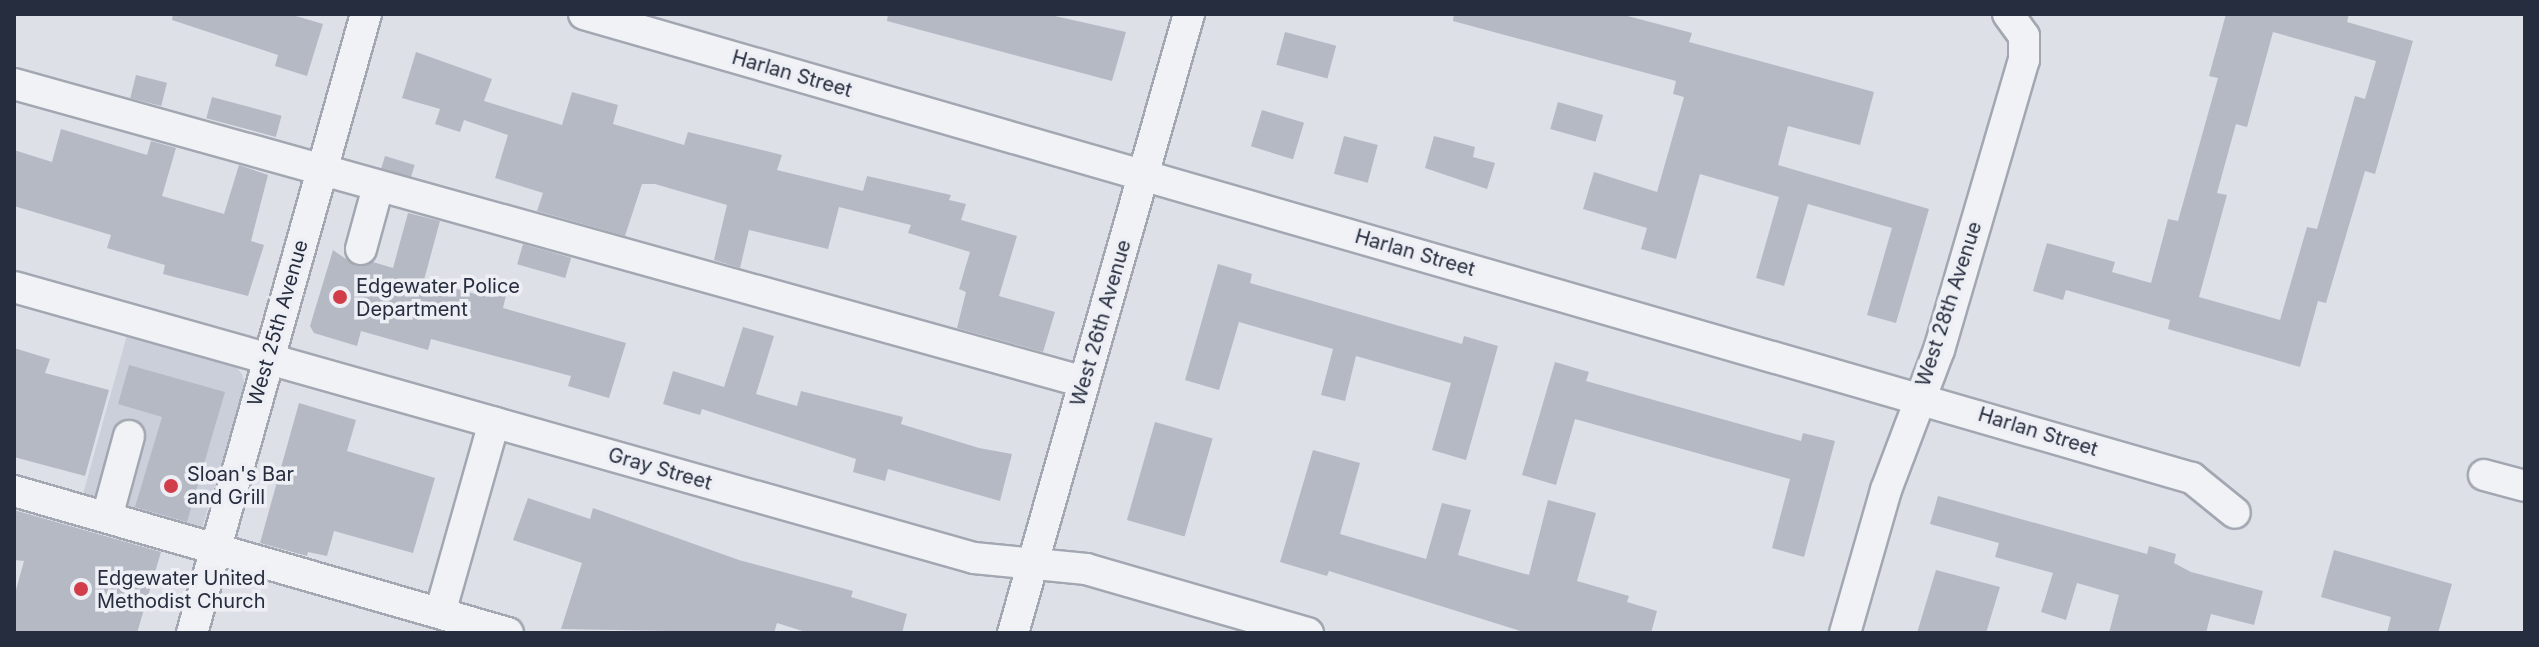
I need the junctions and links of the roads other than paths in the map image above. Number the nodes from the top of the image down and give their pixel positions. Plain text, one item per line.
1 (366, 14) edge
2 (584, 14) edge
3 (1189, 14) edge
4 (2012, 17) edge
5 (14, 84) edge
6 (321, 171) junction
7 (1143, 175) junction
8 (378, 187) junction
9 (361, 249) dead end
10 (14, 287) edge
11 (268, 360) junction
12 (1084, 382) junction
13 (1920, 397) junction
14 (494, 422) junction
15 (129, 436) dead end
16 (2484, 475) dead end
17 (2525, 486) edge
18 (14, 491) edge
19 (2235, 513) dead end
20 (107, 517) junction
21 (215, 548) junction
22 (1033, 564) junction
23 (440, 613) junction
24 (192, 633) edge
25 (508, 633) edge
26 (1013, 633) edge
27 (1308, 633) edge
28 (1845, 633) edge

1 - 6 street, West 25th Avenue
2 - 7 street, Harlan Street
3 - 7 street, West 26th Avenue
4 - 13 street, West 28th Avenue
5 - 6 street
6 - 8 street
6 - 11 street, West 25th Avenue
7 - 12 street, West 26th Avenue
7 - 13 street, Harlan Street
8 - 9 street
8 - 12 street
10 - 11 street, Gray Street
11 - 14 street, Gray Street
11 - 21 street, West 25th Avenue
12 - 22 street, West 26th Avenue
13 - 19 street, Harlan Street
13 - 28 street, West 28th Avenue
14 - 22 street, Gray Street
14 - 23 street
15 - 20 street
16 - 17 street
18 - 20 street
20 - 21 street
21 - 23 street
21 - 24 street, West 25th Avenue
22 - 26 street, West 26th Avenue
22 - 27 street, Gray Street
23 - 25 street

